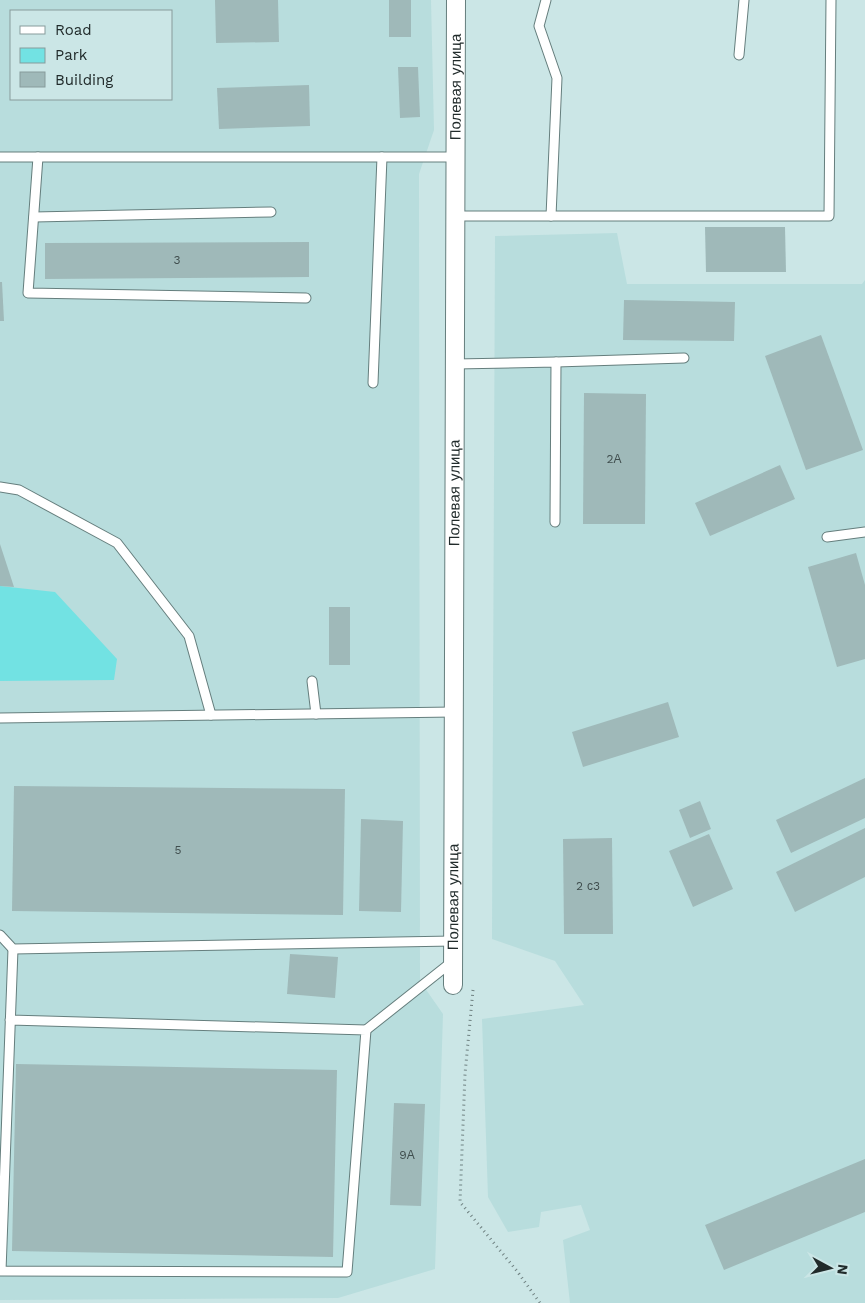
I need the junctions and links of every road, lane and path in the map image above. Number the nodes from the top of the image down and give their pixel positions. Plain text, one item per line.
1 (456, 0) edge
2 (546, 0) edge
3 (744, 0) edge
4 (831, 0) edge
5 (739, 55) dead end
6 (0, 156) edge
7 (38, 157) junction
8 (382, 157) junction
9 (456, 157) junction
10 (271, 212) dead end
11 (456, 216) junction
12 (551, 216) junction
13 (34, 217) junction
14 (306, 298) dead end
15 (684, 358) dead end
16 (556, 362) junction
17 (455, 364) junction
18 (373, 383) dead end
19 (0, 487) edge
20 (555, 522) dead end
21 (865, 532) edge
22 (827, 537) dead end
23 (312, 682) dead end
24 (454, 712) junction
25 (316, 714) junction
26 (211, 715) junction
27 (0, 718) edge
28 (0, 935) edge
29 (453, 940) junction
30 (13, 949) junction
31 (452, 961) junction
32 (452, 985) joint
33 (10, 1020) junction
34 (366, 1030) junction
35 (540, 1303) edge

1 - 9 street, Полевая улица
2 - 12 lane
3 - 5 lane
4 - 12 lane
6 - 7 lane
7 - 8 lane
7 - 13 lane
8 - 9 lane
8 - 18 lane
9 - 11 street, Полевая улица
10 - 13 lane
11 - 12 lane
11 - 17 street, Полевая улица
13 - 14 lane
15 - 16 lane
16 - 17 lane
16 - 20 lane
17 - 24 street, Полевая улица
19 - 26 lane
21 - 22 lane
23 - 25 lane
24 - 25 lane
24 - 29 street, Полевая улица
25 - 26 lane
26 - 27 lane
28 - 30 lane
29 - 30 lane
29 - 31 street, Полевая улица
30 - 33 lane
31 - 32 street, Полевая улица
31 - 34 lane
32 - 35 path
33 - 34 lane
33 - 34 lane

